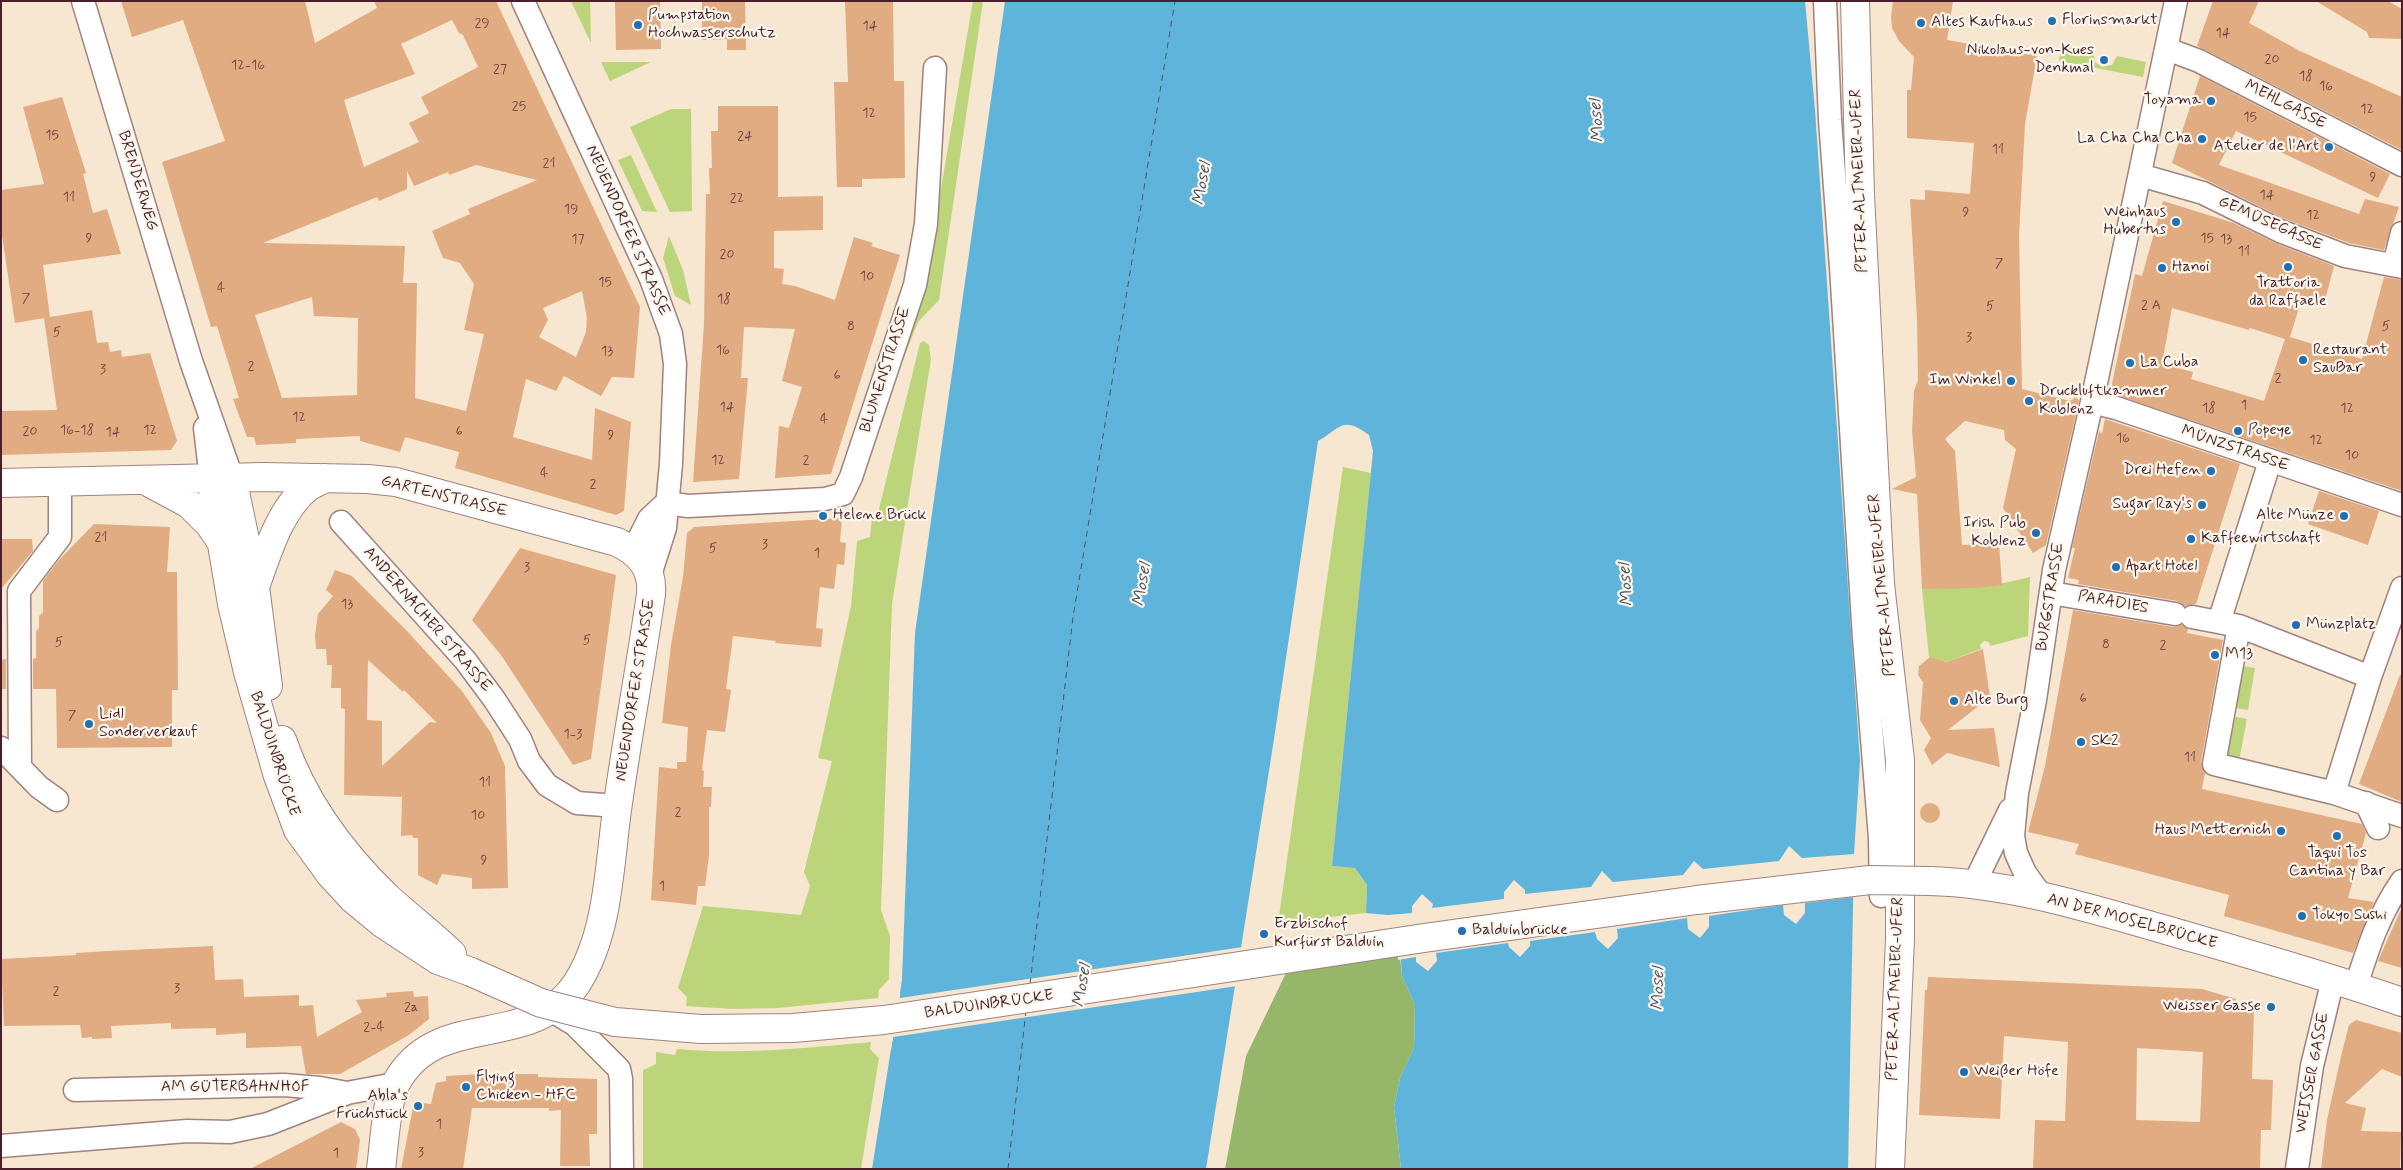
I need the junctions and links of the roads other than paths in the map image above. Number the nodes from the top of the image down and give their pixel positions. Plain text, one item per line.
1 (83, 1) edge
2 (523, 1) edge
3 (1825, 1) edge
4 (1855, 1) edge
5 (2176, 1) edge
6 (2167, 48) junction
7 (935, 68) dead end
8 (2402, 165) edge
9 (2140, 175) junction
10 (2402, 233) edge
11 (2398, 266) edge
12 (2092, 402) junction
13 (2270, 461) junction
14 (325, 478) junction
15 (222, 479) junction
16 (60, 480) junction
17 (146, 481) junction
18 (1, 483) edge
19 (666, 503) junction
20 (2402, 505) edge
21 (341, 522) dead end
22 (221, 542) junction
23 (641, 560) junction
24 (255, 587) junction
25 (2402, 588) edge
26 (2051, 593) junction
27 (2229, 624) junction
28 (2370, 677) junction
29 (1, 748) edge
30 (20, 767) junction
31 (2017, 793) junction
32 (2334, 793) junction
33 (57, 800) dead end
34 (2366, 803) junction
35 (617, 806) junction
36 (2402, 816) edge
37 (2378, 828) dead end
38 (315, 832) junction
39 (2402, 880) edge
40 (1929, 881) joint
41 (1974, 884) junction
42 (1881, 896) dead end
43 (2043, 898) junction
44 (2344, 982) junction
45 (2402, 1002) edge
46 (552, 1011) junction
47 (395, 1084) junction
48 (75, 1090) dead end
49 (347, 1093) junction
50 (1, 1146) edge
51 (381, 1169) edge
52 (622, 1169) edge
53 (1890, 1169) edge
54 (2298, 1169) edge

1 - 15 street, BRENDERWEG
2 - 19 street, NEUENDORFER STRASSE
3 - 42 street, PETER-ALTMEIER-UFER
4 - 53 street, PETER-ALTMEIER-UFER
5 - 6 street
6 - 8 street, MEHLGASSE
6 - 9 street
7 - 19 street, BLUMENSTRASSE
9 - 11 street, GEMÜSEGASSE
9 - 12 street
10 - 11 street
12 - 13 street, MÜNZSTRASSE
12 - 26 street, BURGSTRASSE
13 - 20 street, MÜNZSTRASSE
13 - 27 street
14 - 15 street, GARTENSTRASSE
14 - 23 street, GARTENSTRASSE
14 - 24 street
15 - 17 street
15 - 22 street, BALDUINBRÜCKE
15 - 24 street, BALDUINBRÜCKE
16 - 17 street
16 - 18 street
16 - 30 street
17 - 22 street
19 - 23 street, NEUENDORFER STRASSE
19 - 23 street, NEUENDORFER STRASSE
21 - 35 street, ANDERNACHER STRASSE
22 - 38 street, BALDUINBRÜCKE
23 - 35 street, NEUENDORFER STRASSE
24 - 38 street, BALDUINBRÜCKE
25 - 28 street
26 - 27 street, PARADIES
26 - 31 street, BURGSTRASSE
27 - 28 street
27 - 32 street
28 - 32 street
29 - 30 street
30 - 33 street
31 - 41 street, BURGSTRASSE
31 - 43 street, BURGSTRASSE
32 - 34 street
34 - 36 street
34 - 37 street
35 - 46 street, NEUENDORFER STRASSE
38 - 40 street, BALDUINBRÜCKE, bridge
39 - 44 street, WEISSER GASSE
40 - 41 street, AN DER MOSELBRÜCKE
41 - 43 street, AN DER MOSELBRÜCKE
43 - 44 street, AN DER MOSELBRÜCKE
44 - 45 street, AN DER MOSELBRÜCKE
44 - 54 street, WEISSER GASSE
46 - 47 street
46 - 52 street
47 - 49 street, AM GÜTERBAHNHOF
47 - 51 street
48 - 49 street, AM GÜTERBAHNHOF
49 - 50 street

